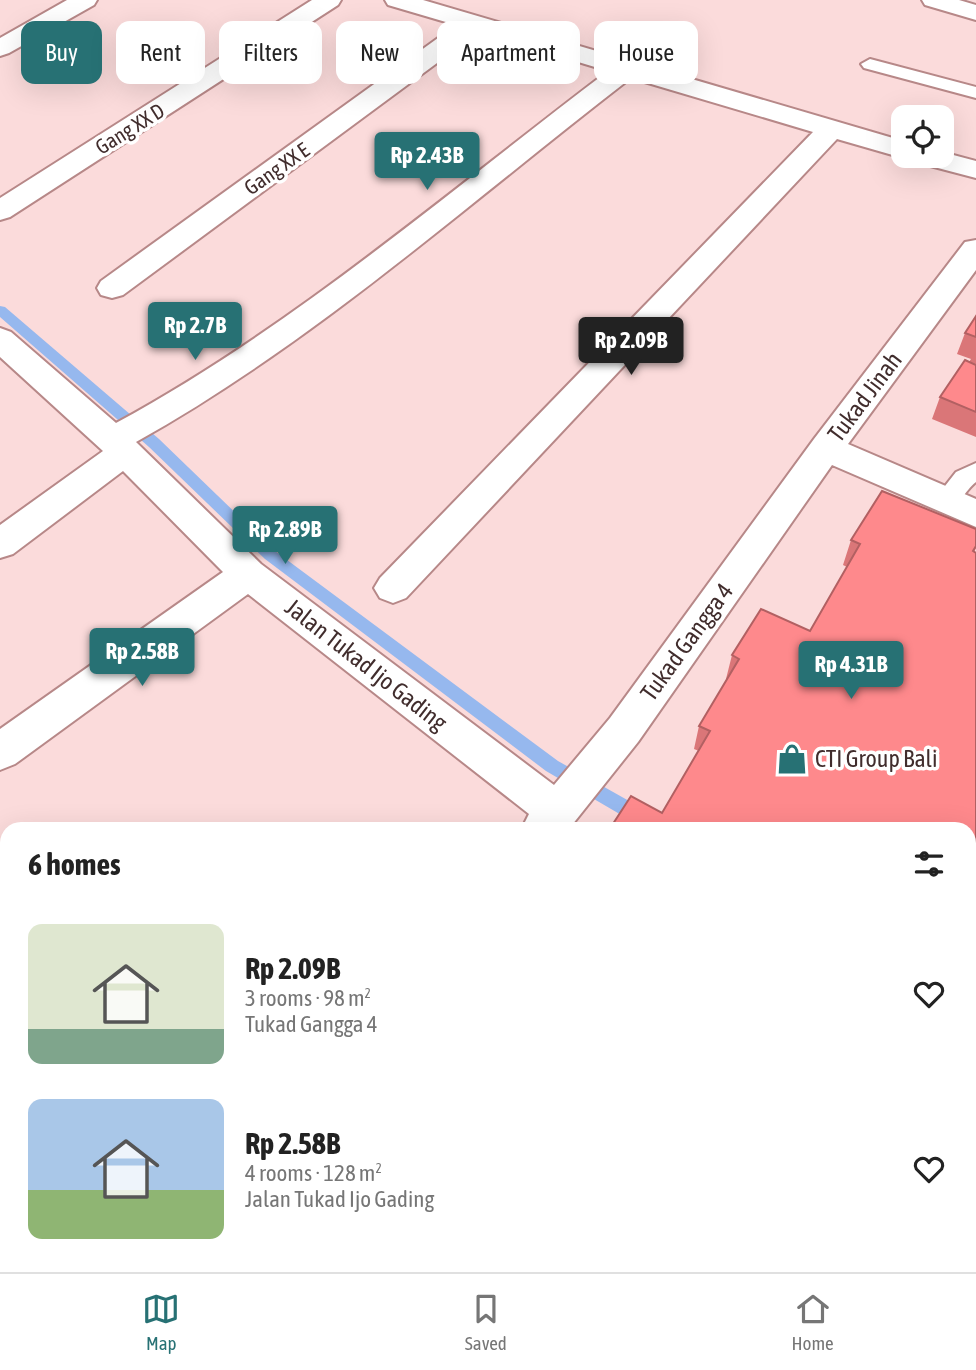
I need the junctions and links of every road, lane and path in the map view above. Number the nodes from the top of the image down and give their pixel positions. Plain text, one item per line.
1 (85, 0) edge
2 (328, 0) edge
3 (397, 0) edge
4 (934, 0) edge
5 (976, 13) edge
6 (468, 21) edge
7 (0, 48) edge
8 (437, 52) edge
9 (870, 64) dead end
10 (607, 84) edge
11 (684, 84) edge
12 (976, 93) edge
13 (831, 129) junction
14 (891, 146) edge
15 (954, 164) edge
16 (976, 170) edge
17 (0, 211) edge
18 (976, 249) edge
19 (112, 288) dead end
20 (0, 339) edge
21 (124, 440) junction
22 (826, 448) junction
23 (976, 472) edge
24 (961, 507) edge
25 (0, 544) edge
26 (248, 574) junction
27 (393, 588) dead end
28 (0, 752) edge
29 (555, 813) edge

1 - 7 street
2 - 17 street, Gang XX D
3 - 6 street
4 - 5 street
8 - 19 street, Gang XX E
9 - 12 lane
10 - 21 street
11 - 13 street
13 - 14 street
13 - 27 street
15 - 16 street
18 - 22 street, Tukad Jinah
20 - 21 street, Jalan Tukad Ijo Gading
21 - 25 street
21 - 26 street, Jalan Tukad Ijo Gading
22 - 24 street, Tukad Jinah
22 - 29 street, Tukad Gangga 4
23 - 24 lane
26 - 28 street
26 - 29 street, Jalan Tukad Ijo Gading

